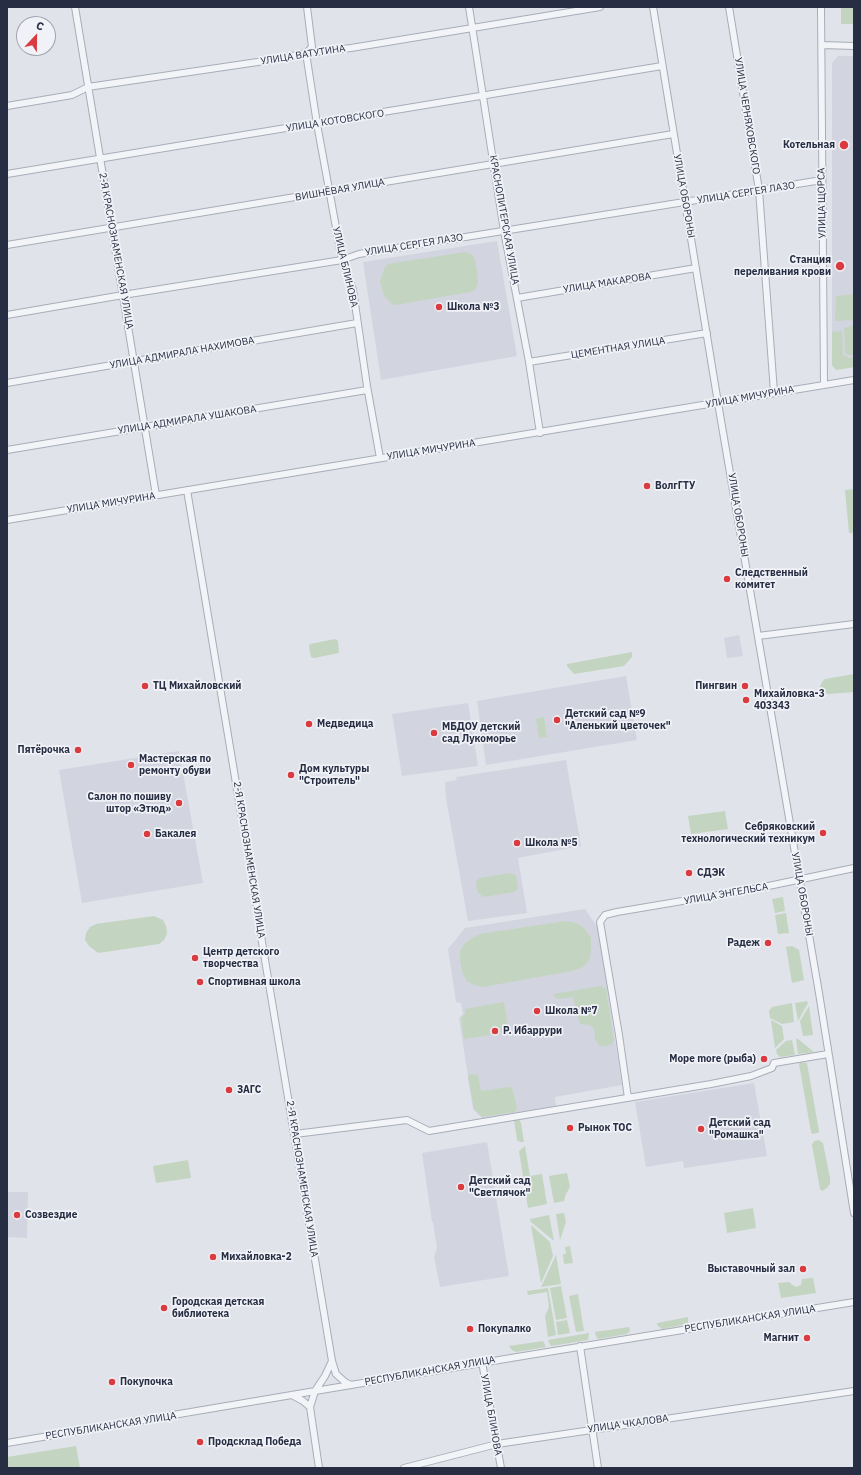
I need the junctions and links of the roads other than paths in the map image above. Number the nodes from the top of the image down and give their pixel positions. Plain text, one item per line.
1 (75, 7) edge
2 (306, 7) edge
3 (469, 7) edge
4 (600, 7) edge
5 (653, 7) edge
6 (729, 7) edge
7 (821, 7) edge
8 (472, 28) junction
9 (822, 45) junction
10 (854, 46) edge
11 (306, 53) junction
12 (662, 66) junction
13 (88, 87) junction
14 (483, 97) junction
15 (7, 106) edge
16 (317, 124) junction
17 (673, 134) junction
18 (101, 159) junction
19 (494, 163) junction
20 (7, 174) edge
21 (822, 180) junction
22 (759, 190) junction
23 (330, 192) junction
24 (685, 203) junction
25 (112, 228) junction
26 (504, 231) junction
27 (7, 245) edge
28 (342, 260) junction
29 (696, 268) junction
30 (123, 294) junction
31 (517, 298) junction
32 (7, 315) edge
33 (357, 323) junction
34 (707, 333) junction
35 (134, 360) junction
36 (529, 362) junction
37 (854, 380) edge
38 (7, 383) edge
39 (824, 384) junction
40 (367, 390) junction
41 (774, 392) junction
42 (718, 403) junction
43 (144, 427) junction
44 (540, 433) junction
45 (7, 450) edge
46 (380, 458) junction
47 (188, 490) junction
48 (156, 495) junction
49 (7, 520) edge
50 (854, 624) edge
51 (758, 636) junction
52 (854, 868) edge
53 (799, 880) junction
54 (828, 1054) junction
55 (628, 1098) junction
56 (295, 1134) junction
57 (854, 1213) edge
58 (854, 1302) edge
59 (580, 1346) junction
60 (332, 1361) junction
61 (482, 1362) junction
62 (351, 1385) junction
63 (315, 1391) junction
64 (854, 1391) edge
65 (292, 1395) junction
66 (310, 1407) junction
67 (592, 1429) junction
68 (7, 1444) edge
69 (497, 1444) junction
70 (319, 1468) edge
71 (404, 1468) edge
72 (501, 1468) edge
73 (598, 1468) edge

1 - 13 street, 2-Я КРАСНОЗНАМЕНСКАЯ УЛИЦА
2 - 11 street, УЛИЦА БЛИНОВА
3 - 8 street, КРАСНОПИТЕРСКАЯ УЛИЦА
4 - 8 street, УЛИЦА ВАТУТИНА
5 - 12 street, УЛИЦА ОБОРОНЫ
6 - 22 street, УЛИЦА ЧЕРНЯХОВСКОГО
7 - 9 street, УЛИЦА ЩОРСА
8 - 11 street, УЛИЦА ВАТУТИНА
8 - 14 street, КРАСНОПИТЕРСКАЯ УЛИЦА
9 - 10 street
9 - 21 street, УЛИЦА ЩОРСА
11 - 13 street, УЛИЦА ВАТУТИНА
11 - 16 street, УЛИЦА БЛИНОВА
12 - 14 street, УЛИЦА КОТОВСКОГО
12 - 17 street, УЛИЦА ОБОРОНЫ
13 - 15 street, УЛИЦА ВАТУТИНА
13 - 18 street, 2-Я КРАСНОЗНАМЕНСКАЯ УЛИЦА
14 - 16 street, УЛИЦА КОТОВСКОГО
14 - 19 street, КРАСНОПИТЕРСКАЯ УЛИЦА
16 - 18 street, УЛИЦА КОТОВСКОГО
16 - 23 street, УЛИЦА БЛИНОВА
17 - 19 street, ВИШНЁВАЯ УЛИЦА
17 - 24 street, УЛИЦА ОБОРОНЫ
18 - 20 street, УЛИЦА КОТОВСКОГО
18 - 25 street, 2-Я КРАСНОЗНАМЕНСКАЯ УЛИЦА
19 - 23 street, ВИШНЁВАЯ УЛИЦА
19 - 26 street, КРАСНОПИТЕРСКАЯ УЛИЦА
21 - 22 street, УЛИЦА СЕРГЕЯ ЛАЗО
21 - 39 street, УЛИЦА ЩОРСА
22 - 24 street, УЛИЦА СЕРГЕЯ ЛАЗО
22 - 41 street, УЛИЦА ЧЕРНЯХОВСКОГО
23 - 25 street, ВИШНЁВАЯ УЛИЦА
23 - 28 street, УЛИЦА БЛИНОВА
24 - 26 street, УЛИЦА СЕРГЕЯ ЛАЗО
24 - 29 street, УЛИЦА ОБОРОНЫ
25 - 27 street, ВИШНЁВАЯ УЛИЦА
25 - 30 street, 2-Я КРАСНОЗНАМЕНСКАЯ УЛИЦА
26 - 28 street, УЛИЦА СЕРГЕЯ ЛАЗО
26 - 31 street, КРАСНОПИТЕРСКАЯ УЛИЦА
28 - 30 street, УЛИЦА СЕРГЕЯ ЛАЗО
28 - 33 street, УЛИЦА БЛИНОВА
29 - 31 street, УЛИЦА МАКАРОВА
29 - 34 street, УЛИЦА ОБОРОНЫ
30 - 32 street, УЛИЦА СЕРГЕЯ ЛАЗО
30 - 35 street, 2-Я КРАСНОЗНАМЕНСКАЯ УЛИЦА
31 - 36 street, КРАСНОПИТЕРСКАЯ УЛИЦА
33 - 35 street, УЛИЦА АДМИРАЛА НАХИМОВА
33 - 40 street, УЛИЦА БЛИНОВА
34 - 36 street, ЦЕМЕНТНАЯ УЛИЦА
34 - 42 street, УЛИЦА ОБОРОНЫ
35 - 38 street, УЛИЦА АДМИРАЛА НАХИМОВА
35 - 43 street, 2-Я КРАСНОЗНАМЕНСКАЯ УЛИЦА
36 - 44 street, КРАСНОПИТЕРСКАЯ УЛИЦА
37 - 39 street, УЛИЦА МИЧУРИНА
39 - 41 street, УЛИЦА МИЧУРИНА
40 - 43 street, УЛИЦА АДМИРАЛА УШАКОВА
40 - 46 street, УЛИЦА БЛИНОВА
41 - 42 street, УЛИЦА МИЧУРИНА
42 - 44 street, УЛИЦА МИЧУРИНА
42 - 51 street, УЛИЦА ОБОРОНЫ
43 - 45 street, УЛИЦА АДМИРАЛА УШАКОВА
43 - 48 street, 2-Я КРАСНОЗНАМЕНСКАЯ УЛИЦА
44 - 46 street, УЛИЦА МИЧУРИНА
46 - 47 street, УЛИЦА МИЧУРИНА
47 - 48 street, УЛИЦА МИЧУРИНА
47 - 56 street, 2-Я КРАСНОЗНАМЕНСКАЯ УЛИЦА
48 - 49 street, УЛИЦА МИЧУРИНА
50 - 51 street
51 - 53 street, УЛИЦА ОБОРОНЫ
52 - 53 street, УЛИЦА ЭНГЕЛЬСА
53 - 54 street, УЛИЦА ОБОРОНЫ
53 - 55 street, УЛИЦА ЭНГЕЛЬСА
54 - 55 street
54 - 57 street, УЛИЦА ОБОРОНЫ
55 - 56 street
56 - 60 street, 2-Я КРАСНОЗНАМЕНСКАЯ УЛИЦА
58 - 59 street, РЕСПУБЛИКАНСКАЯ УЛИЦА
59 - 61 street, РЕСПУБЛИКАНСКАЯ УЛИЦА
59 - 67 street
60 - 62 street, 2-Я КРАСНОЗНАМЕНСКАЯ УЛИЦА
60 - 63 street
61 - 62 street, РЕСПУБЛИКАНСКАЯ УЛИЦА
61 - 69 street, УЛИЦА БЛИНОВА
62 - 63 street, РЕСПУБЛИКАНСКАЯ УЛИЦА
63 - 65 street, РЕСПУБЛИКАНСКАЯ УЛИЦА
63 - 66 street
64 - 67 street, УЛИЦА ЧКАЛОВА
65 - 66 street
65 - 68 street, РЕСПУБЛИКАНСКАЯ УЛИЦА
66 - 70 street
67 - 69 street, УЛИЦА ЧКАЛОВА
67 - 73 street
69 - 71 street, УЛИЦА ЧКАЛОВА
69 - 72 street, УЛИЦА БЛИНОВА

